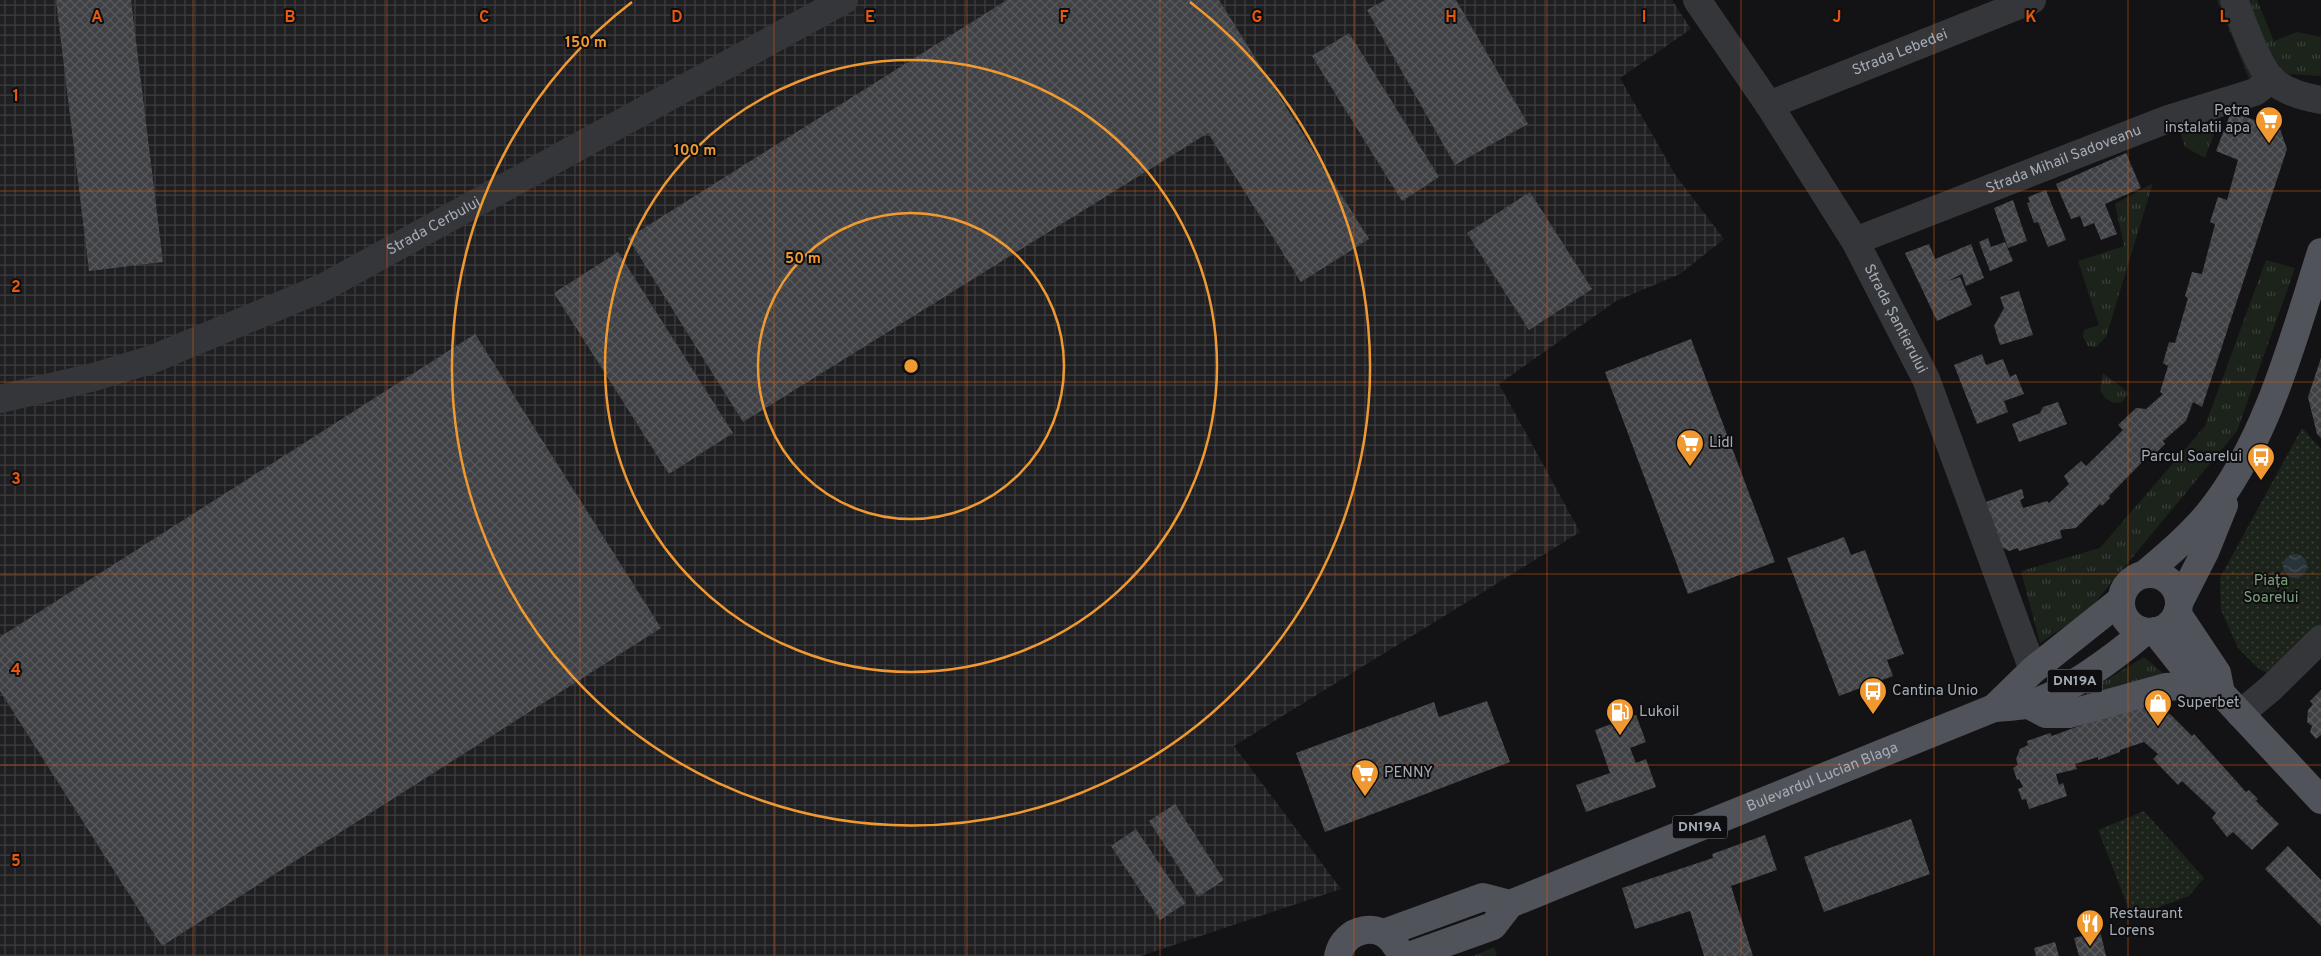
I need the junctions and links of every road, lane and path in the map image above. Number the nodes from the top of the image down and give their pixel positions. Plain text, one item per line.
1 (844, 0) edge
2 (1697, 0) edge
3 (2032, 0) edge
4 (2234, 0) edge
5 (2272, 79) junction
6 (2321, 100) edge
7 (1769, 105) junction
8 (1855, 241) junction
9 (2321, 252) edge
10 (0, 399) edge
11 (2239, 468) junction
12 (2145, 574) junction
13 (2121, 600) junction
14 (2178, 608) junction
15 (2150, 632) junction
16 (2321, 639) edge
17 (2033, 670) junction
18 (2209, 689) junction
19 (2027, 704) junction
20 (1994, 708) junction
21 (2240, 714) junction
22 (2321, 800) edge
23 (1510, 904) junction
24 (1384, 933) junction
25 (1335, 954) edge
26 (1399, 956) edge
27 (1409, 956) edge

1 - 10 street, Strada Cerbului
2 - 7 street, Strada Șantierului
3 - 7 street, Strada Lebedei
4 - 5 street
5 - 6 street
5 - 8 street, Strada Mihail Sadoveanu
7 - 8 street, Strada Șantierului
8 - 17 street, Strada Șantierului
9 - 11 main road
11 - 12 main road
11 - 14 main road
12 - 13 main road
12 - 14 main road
13 - 15 main road
13 - 17 main road, Bulevardul Lucian Blaga / DN19A
14 - 15 main road
14 - 18 main road
15 - 18 main road
15 - 19 main road, Bulevardul Lucian Blaga / DN19A
16 - 21 street
17 - 20 main road, Bulevardul Lucian Blaga / DN19A
18 - 19 main road
18 - 21 main road
19 - 20 main road, Bulevardul Lucian Blaga / DN19A
20 - 23 main road, Bulevardul Lucian Blaga / DN19A
21 - 22 main road
23 - 24 main road
23 - 27 main road
24 - 25 main road
24 - 26 main road

